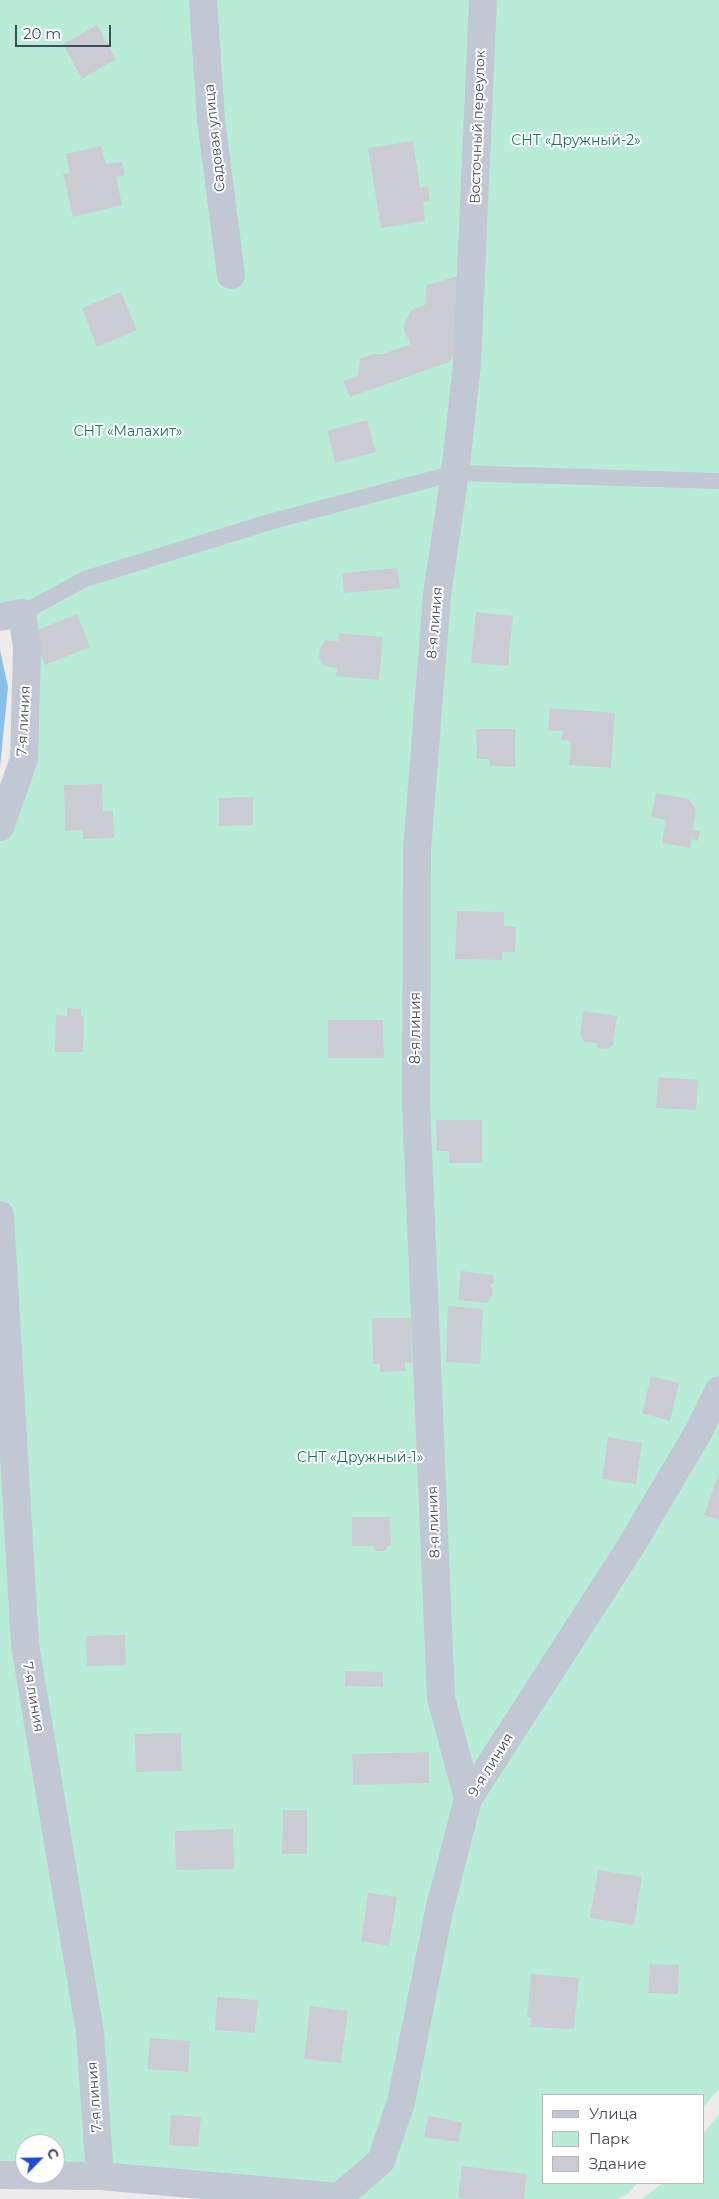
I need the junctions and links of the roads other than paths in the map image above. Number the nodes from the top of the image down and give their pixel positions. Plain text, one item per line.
1 (203, 0) edge
2 (483, 0) edge
3 (472, 255) joint
4 (231, 275) dead end
5 (455, 472) junction
6 (719, 481) edge
7 (11, 615) edge
8 (0, 827) edge
9 (0, 1215) edge
10 (719, 1390) edge
11 (468, 1799) junction
12 (0, 2175) edge
13 (100, 2176) junction
14 (339, 2198) edge

1 - 4 street, Садовая улица
2 - 3 street, Восточный переулок
3 - 5 street, 8-я линия
5 - 6 lane
5 - 7 lane
5 - 11 street, 8-я линия
7 - 8 street, 7-я линия
9 - 13 street, 7-я линия
10 - 11 street, 9-я линия
11 - 14 street, 9-я линия
12 - 13 street
13 - 14 street

